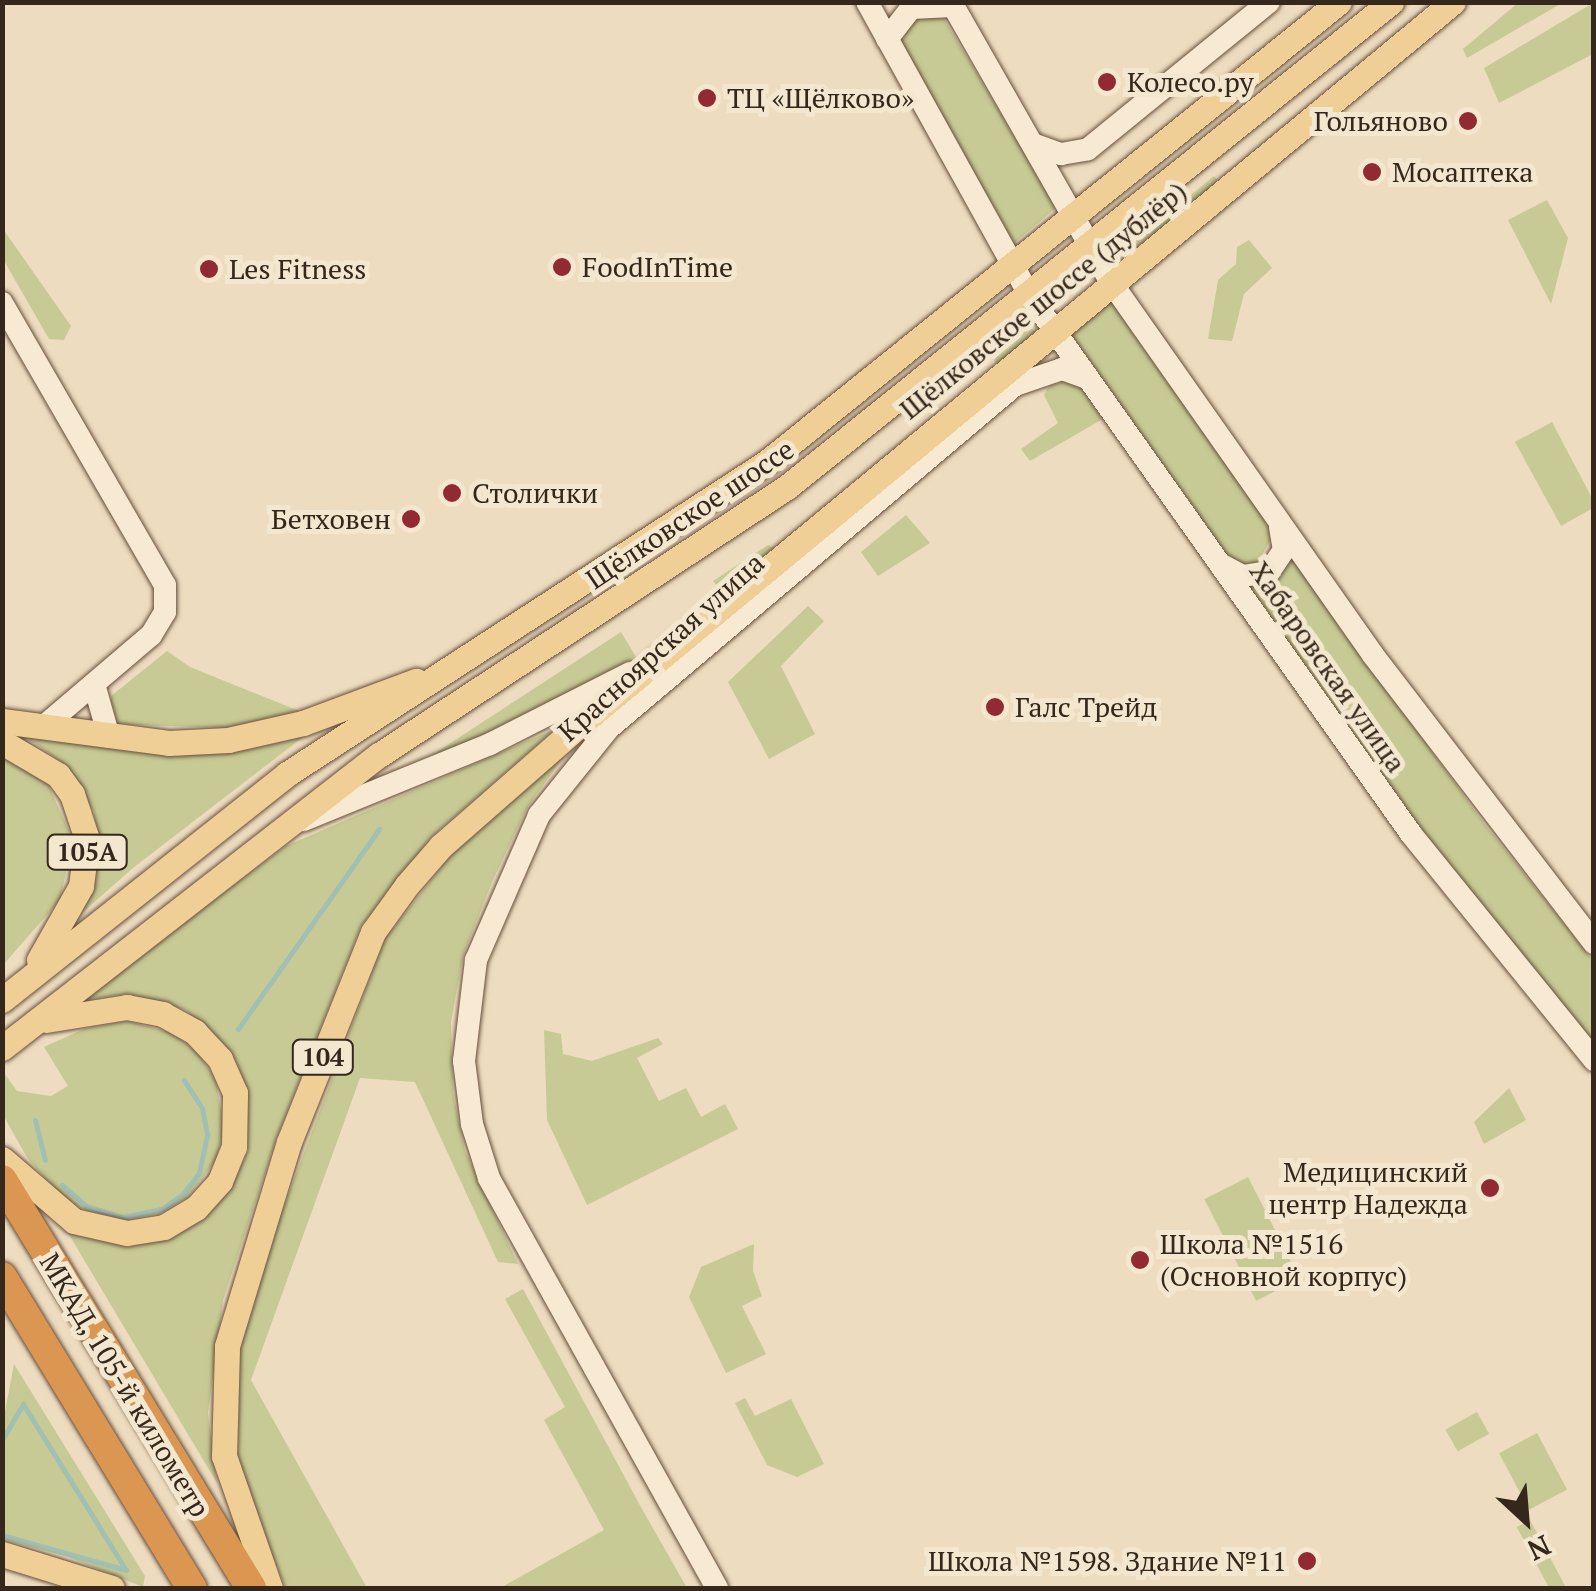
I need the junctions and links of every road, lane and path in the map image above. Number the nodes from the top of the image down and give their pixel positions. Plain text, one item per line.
1 (867, 2) edge
2 (1269, 2) edge
3 (1339, 2) edge
4 (1391, 2) edge
5 (952, 4) edge
6 (1452, 4) edge
7 (887, 39) junction
8 (1033, 144) junction
9 (1074, 218) junction
10 (1090, 247) junction
11 (1013, 268) junction
12 (1111, 282) junction
13 (1030, 296) junction
14 (2, 303) edge
15 (1053, 329) junction
16 (1087, 378) junction
17 (1277, 518) junction
18 (1217, 562) junction
19 (677, 643) junction
20 (442, 673) junction
21 (94, 684) junction
22 (2, 721) edge
23 (43, 727) junction
24 (108, 736) junction
25 (2, 742) edge
26 (278, 831) junction
27 (1594, 943) edge
28 (13, 991) edge
29 (34, 1023) junction
30 (2, 1048) edge
31 (1594, 1060) edge
32 (2, 1159) edge
33 (2, 1180) edge
34 (2, 1277) edge
35 (2, 1554) edge
36 (112, 1588) edge
37 (192, 1588) edge
38 (251, 1588) edge
39 (270, 1588) edge
40 (717, 1588) edge

1 - 7 main road, Хабаровская улица
2 - 8 main road
3 - 9 main road, Щёлковское шоссе
4 - 10 main road, Щёлковское шоссе
5 - 7 main road
5 - 8 main road, Хабаровская улица
6 - 12 main road, Щёлковское шоссе (дублёр)
7 - 11 main road, Хабаровская улица
8 - 9 main road, Хабаровская улица
9 - 10 main road, Хабаровская улица
9 - 11 main road, Щёлковское шоссе
10 - 12 main road, Хабаровская улица
10 - 13 main road, Щёлковское шоссе
11 - 13 main road, Хабаровская улица
11 - 20 main road, Щёлковское шоссе
12 - 15 main road, Щёлковское шоссе (дублёр)
12 - 17 main road, Хабаровская улица
13 - 15 main road, Хабаровская улица
13 - 26 main road, Щёлковское шоссе
14 - 21 main road
15 - 16 main road, Хабаровская улица
15 - 19 main road, Щёлковское шоссе (дублёр)
16 - 18 main road, Хабаровская улица
16 - 40 main road, Красноярская улица
17 - 18 main road
17 - 27 main road, Хабаровская улица
18 - 31 main road, Хабаровская улица
19 - 26 main road
19 - 39 main road, 104
20 - 24 main road
20 - 28 main road, Щёлковское шоссе
21 - 23 main road
21 - 24 main road
22 - 23 main road
23 - 24 main road
25 - 28 main road, 105A
26 - 29 main road, Щёлковское шоссе
29 - 30 main road, Щёлковское шоссе
29 - 32 main road
33 - 38 highway, МКАД, 105-й километр
34 - 37 highway, МКАД, 105-й километр
35 - 36 main road

